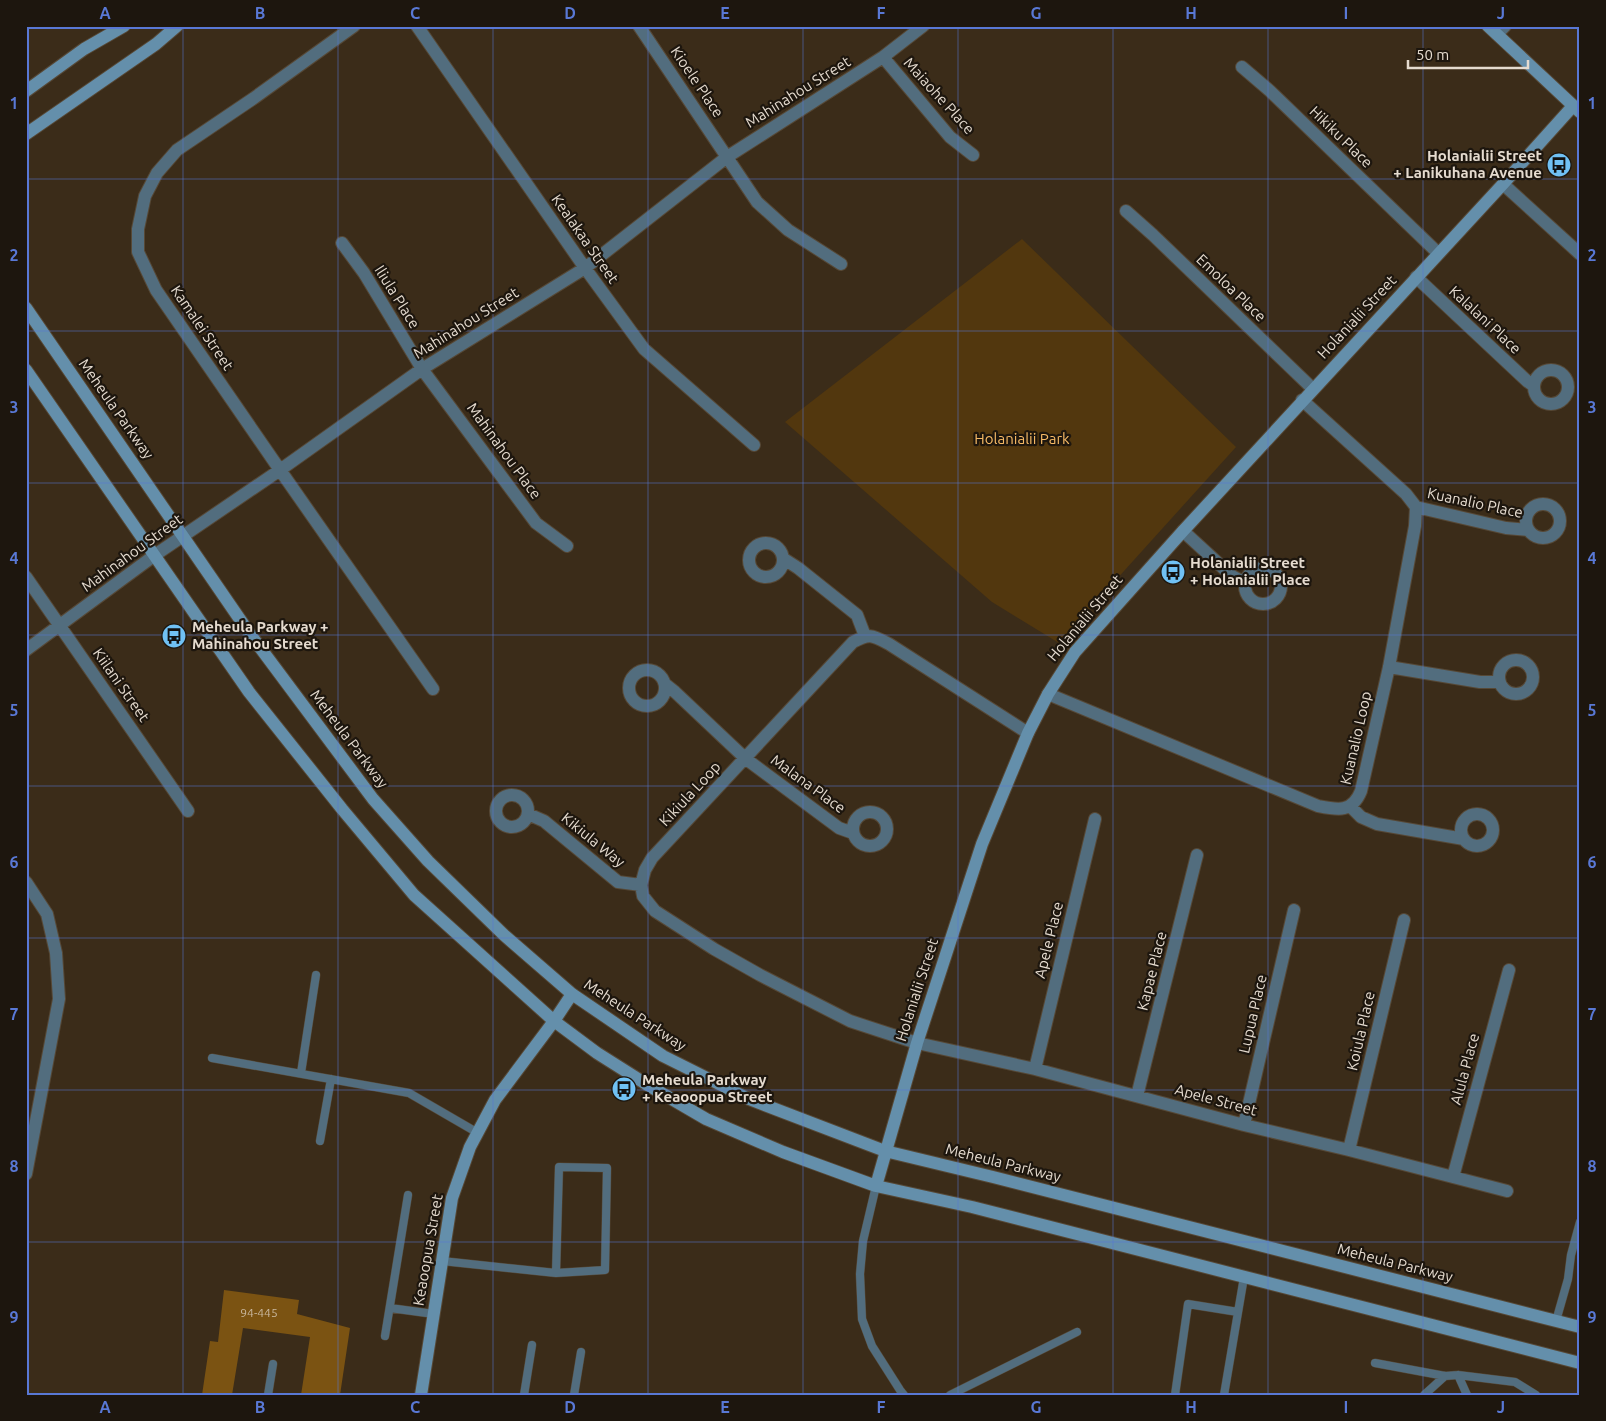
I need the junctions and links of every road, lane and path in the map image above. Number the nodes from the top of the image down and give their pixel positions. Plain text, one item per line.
1 (124, 26) edge
2 (177, 26) edge
3 (354, 26) edge
4 (417, 26) edge
5 (639, 26) edge
6 (923, 26) edge
7 (1497, 29) edge
8 (883, 57) junction
9 (1242, 67) dead end
10 (26, 91) edge
11 (1576, 109) edge
12 (26, 134) edge
13 (973, 155) dead end
14 (727, 157) junction
15 (1503, 184) junction
16 (1126, 211) dead end
17 (342, 243) dead end
18 (1438, 253) junction
19 (1580, 254) edge
20 (841, 264) dead end
21 (585, 268) junction
22 (1416, 277) junction
23 (26, 308) edge
24 (422, 369) junction
25 (26, 370) edge
26 (1534, 386) dead end
27 (1313, 389) junction
28 (1302, 400) junction
29 (754, 444) dead end
30 (280, 470) junction
31 (1416, 507) junction
32 (1528, 530) dead end
33 (1183, 531) junction
34 (184, 535) junction
35 (567, 546) dead end
36 (155, 555) junction
37 (784, 559) dead end
38 (26, 577) edge
39 (1245, 583) dead end
40 (60, 626) junction
41 (865, 636) junction
42 (26, 650) edge
43 (1390, 667) junction
44 (1500, 682) dead end
45 (665, 684) dead end
46 (433, 689) dead end
47 (1048, 694) junction
48 (1028, 733) junction
49 (746, 759) junction
50 (1350, 806) junction
51 (188, 811) dead end
52 (528, 814) dead end
53 (1095, 819) dead end
54 (853, 833) dead end
55 (1464, 839) dead end
56 (1197, 855) dead end
57 (26, 882) edge
58 (641, 885) junction
59 (1294, 910) dead end
60 (1404, 920) dead end
61 (1510, 970) dead end
62 (316, 975) dead end
63 (572, 994) junction
64 (554, 1021) junction
65 (917, 1043) junction
66 (212, 1058) dead end
67 (1035, 1069) junction
68 (301, 1073) junction
69 (331, 1078) junction
70 (1137, 1096) junction
71 (1244, 1125) junction
72 (478, 1133) junction
73 (320, 1141) dead end
74 (1349, 1150) junction
75 (885, 1151) junction
76 (26, 1174) edge
77 (1453, 1177) junction
78 (876, 1186) junction
79 (1507, 1191) dead end
80 (408, 1195) dead end
81 (1580, 1222) edge
82 (1571, 1260) junction
83 (442, 1261) junction
84 (1580, 1263) edge
85 (556, 1273) junction
86 (1244, 1277) junction
87 (390, 1308) junction
88 (1238, 1312) junction
89 (434, 1314) junction
90 (1556, 1321) junction
91 (1580, 1327) edge
92 (1077, 1332) dead end
93 (385, 1336) dead end
94 (532, 1345) dead end
95 (580, 1352) dead end
96 (1375, 1363) dead end
97 (1580, 1363) edge
98 (273, 1364) dead end
99 (1458, 1375) junction
100 (1444, 1376) junction
101 (268, 1395) edge
102 (421, 1395) edge
103 (524, 1395) edge
104 (574, 1395) edge
105 (904, 1395) edge
106 (950, 1395) edge
107 (1175, 1395) edge
108 (1224, 1395) edge
109 (1424, 1395) edge
110 (1467, 1395) edge
111 (1536, 1395) edge

1 - 10 street
2 - 12 street
3 - 30 street, Kamalei Street
4 - 21 street, Kealakaa Street
5 - 14 street, Kioele Place
6 - 8 street, Mahinahou Street
7 - 11 street
8 - 13 street, Maiaohe Place
8 - 14 street, Mahinahou Street
9 - 18 street, Hikiku Place
11 - 15 street, Holanialii Street
14 - 20 street, Kioele Place
14 - 21 street, Mahinahou Street
15 - 18 street, Holanialii Street
15 - 19 street
16 - 27 street, Emoloa Place
17 - 24 street, Iliula Place
18 - 22 street, Holanialii Street
21 - 24 street, Mahinahou Street
21 - 29 street, Kealakaa Street
22 - 26 street, Kalalani Place
22 - 27 street, Holanialii Street
23 - 34 street, Meheula Parkway
24 - 30 street, Mahinahou Street
24 - 35 street, Mahinahou Place
25 - 36 street
27 - 28 street, Holanialii Street
28 - 31 street
28 - 33 street, Holanialii Street
30 - 34 street, Mahinahou Street
30 - 46 street, Kamalei Street
31 - 32 street, Kuanalio Place
31 - 43 street, Kuanalio Loop
33 - 39 street
33 - 47 street, Holanialii Street
34 - 36 street, Mahinahou Street
34 - 63 street, Meheula Parkway
36 - 40 street, Mahinahou Street
36 - 64 street
37 - 41 street
38 - 40 street, Kiilani Street
40 - 42 street, Mahinahou Street
40 - 51 street, Kiilani Street
41 - 48 street
41 - 49 street, Kikiula Loop
43 - 44 street
43 - 50 street, Kuanalio Loop
45 - 49 street, Malana Place
47 - 48 street, Holanialii Street
47 - 50 street, Kuanalio Loop
48 - 65 street, Holanialii Street
49 - 54 street, Malana Place
49 - 58 street, Kikiula Loop
50 - 55 street
52 - 58 street, Kikiula Way
53 - 67 street, Apele Place
56 - 70 street, Kapae Place
57 - 76 street
58 - 65 street
59 - 71 street, Lupua Place
60 - 74 street, Koiula Place
61 - 77 street, Alula Place
62 - 68 lane
63 - 64 street, Keaoopua Street
63 - 75 street, Meheula Parkway
64 - 72 street, Keaoopua Street
64 - 78 street
65 - 67 street, Apele Street
65 - 75 street, Holanialii Street
66 - 68 lane
67 - 70 street, Apele Street
68 - 69 lane
69 - 72 lane
69 - 73 lane
70 - 71 street, Apele Street
71 - 74 street, Apele Street
72 - 83 street, Keaoopua Street
74 - 77 street, Apele Street
75 - 78 street, Holanialii Street
75 - 90 street, Meheula Parkway
77 - 79 street, Apele Street
78 - 86 street
78 - 105 lane, Holanialii Street
80 - 87 lane
81 - 82 lane
82 - 84 lane
82 - 90 lane
83 - 85 lane
83 - 89 street, Keaoopua Street
85 - 85 lane
86 - 88 lane
86 - 97 street
87 - 89 lane
87 - 93 lane
88 - 107 lane
88 - 108 lane
89 - 102 street, Keaoopua Street
90 - 91 street, Meheula Parkway
92 - 106 lane
94 - 103 lane
95 - 104 lane
96 - 100 lane
98 - 101 lane
99 - 100 lane
99 - 110 lane
99 - 111 lane
100 - 109 lane

